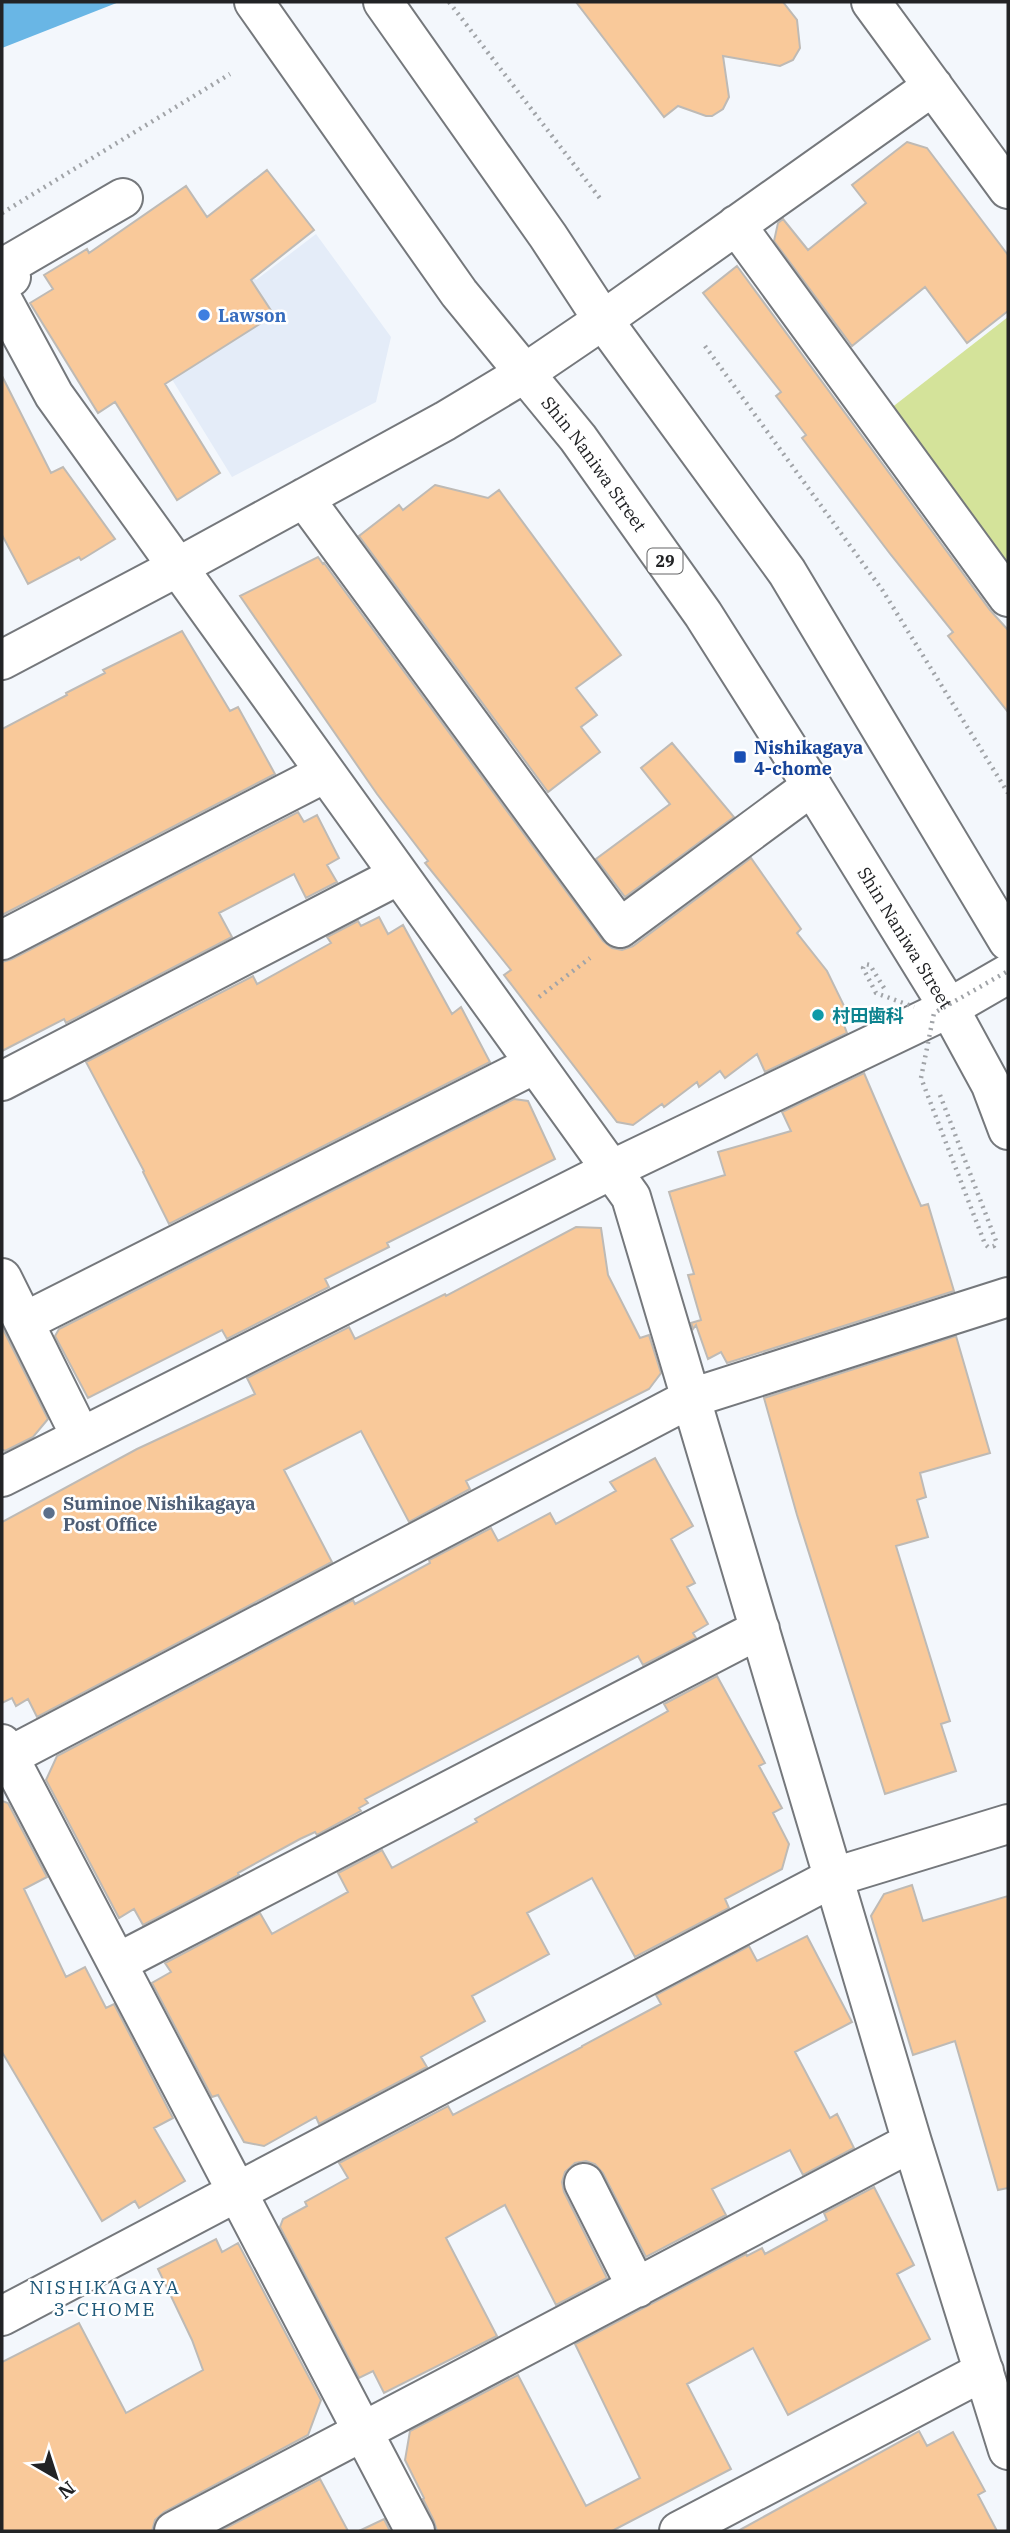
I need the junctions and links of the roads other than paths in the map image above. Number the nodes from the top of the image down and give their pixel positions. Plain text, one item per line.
1 (383, 2) edge
2 (872, 2) edge
3 (262, 13) edge
4 (933, 86) junction
5 (1008, 189) edge
6 (123, 198) dead end
7 (736, 225) junction
8 (2, 283) edge
9 (2, 299) edge
10 (603, 320) junction
11 (525, 373) junction
12 (304, 498) junction
13 (176, 568) junction
14 (1008, 597) edge
15 (2, 660) edge
16 (325, 773) junction
17 (813, 786) junction
18 (399, 875) junction
19 (2, 940) edge
20 (1008, 941) edge
21 (1008, 972) edge
22 (931, 1007) junction
23 (534, 1064) junction
24 (2, 1081) edge
25 (1008, 1130) edge
26 (611, 1170) junction
27 (2, 1278) edge
28 (1008, 1297) edge
29 (24, 1322) junction
30 (691, 1398) junction
31 (81, 1437) junction
32 (2, 1477) edge
33 (760, 1629) junction
34 (4, 1753) edge
35 (1008, 1824) edge
36 (834, 1877) junction
37 (117, 1964) junction
38 (912, 2142) junction
39 (584, 2183) dead end
40 (236, 2192) junction
41 (637, 2288) junction
42 (2, 2316) edge
43 (984, 2371) junction
44 (363, 2433) junction
45 (1008, 2450) edge
46 (174, 2531) edge
47 (415, 2531) edge
48 (679, 2531) edge

1 - 10 street
2 - 4 street
3 - 11 street, Shin Naniwa Street / 29
4 - 5 street
4 - 7 street
6 - 8 street
7 - 10 street
7 - 14 street
9 - 13 street
10 - 11 street
10 - 20 street
11 - 12 street
11 - 17 street, Shin Naniwa Street / 29
12 - 13 street
12 - 17 street
13 - 15 street
13 - 16 street
16 - 18 street
16 - 19 street
17 - 22 street, Shin Naniwa Street / 29
18 - 23 street
18 - 24 street
21 - 22 street
22 - 25 street, Shin Naniwa Street / 29
22 - 26 street
23 - 26 street
23 - 29 street
26 - 30 street
26 - 31 street
27 - 29 street
28 - 30 street
29 - 31 street
30 - 33 street
30 - 34 street
31 - 32 street
33 - 36 street
33 - 37 street
34 - 37 street
35 - 36 street
36 - 38 street
36 - 40 street
37 - 40 street
38 - 41 street
38 - 43 street
39 - 41 street
40 - 42 street
40 - 44 street
41 - 44 street
43 - 45 street
43 - 48 street
44 - 46 street
44 - 47 street

